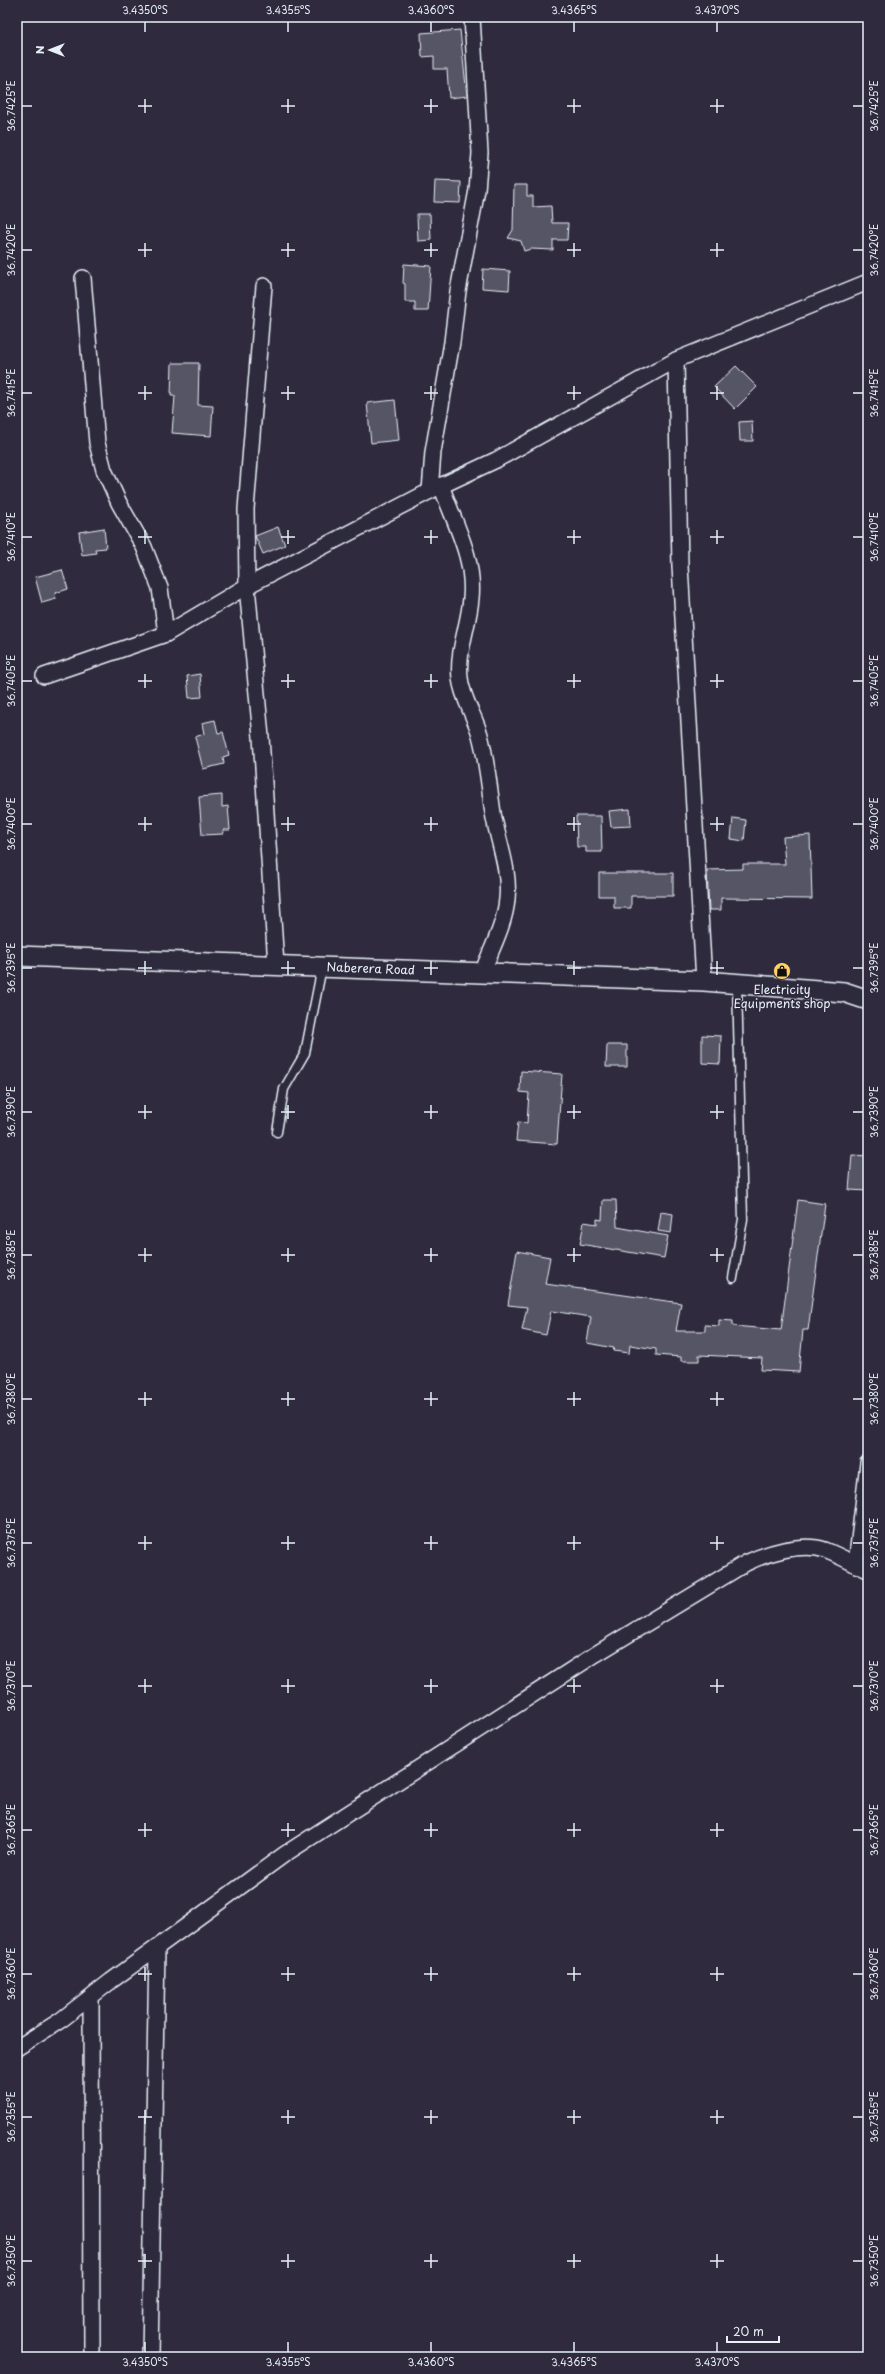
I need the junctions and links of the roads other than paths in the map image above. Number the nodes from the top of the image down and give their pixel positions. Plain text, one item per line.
1 (472, 17) edge
2 (82, 278) dead end
3 (868, 282) edge
4 (264, 286) dead end
5 (676, 360) junction
6 (435, 488) junction
7 (247, 586) junction
8 (166, 634) junction
9 (44, 676) dead end
10 (17, 956) edge
11 (276, 965) junction
12 (322, 967) junction
13 (482, 974) junction
14 (704, 981) junction
15 (738, 983) junction
16 (868, 984) edge
17 (844, 992) junction
18 (868, 1000) edge
19 (277, 1132) dead end
20 (733, 1278) dead end
21 (868, 1463) edge
22 (862, 1567) edge
23 (157, 1948) junction
24 (90, 1997) junction
25 (17, 2048) edge
26 (92, 2357) edge
27 (150, 2357) edge

1 - 6 street
2 - 8 street
3 - 5 street
4 - 7 street
5 - 6 street
5 - 14 street
6 - 7 street
6 - 13 street
7 - 8 street
7 - 11 street
8 - 9 street
10 - 11 street, Naberera Road
11 - 12 street, Naberera Road
12 - 13 street, Naberera Road
12 - 19 lane
13 - 14 street, Naberera Road
14 - 15 street, Naberera Road
15 - 17 street, Naberera Road
15 - 20 lane
16 - 17 street, Naberera Road
17 - 18 street, Naberera Road
21 - 22 street
22 - 23 street
23 - 24 street
23 - 27 street
24 - 25 street
24 - 26 street

